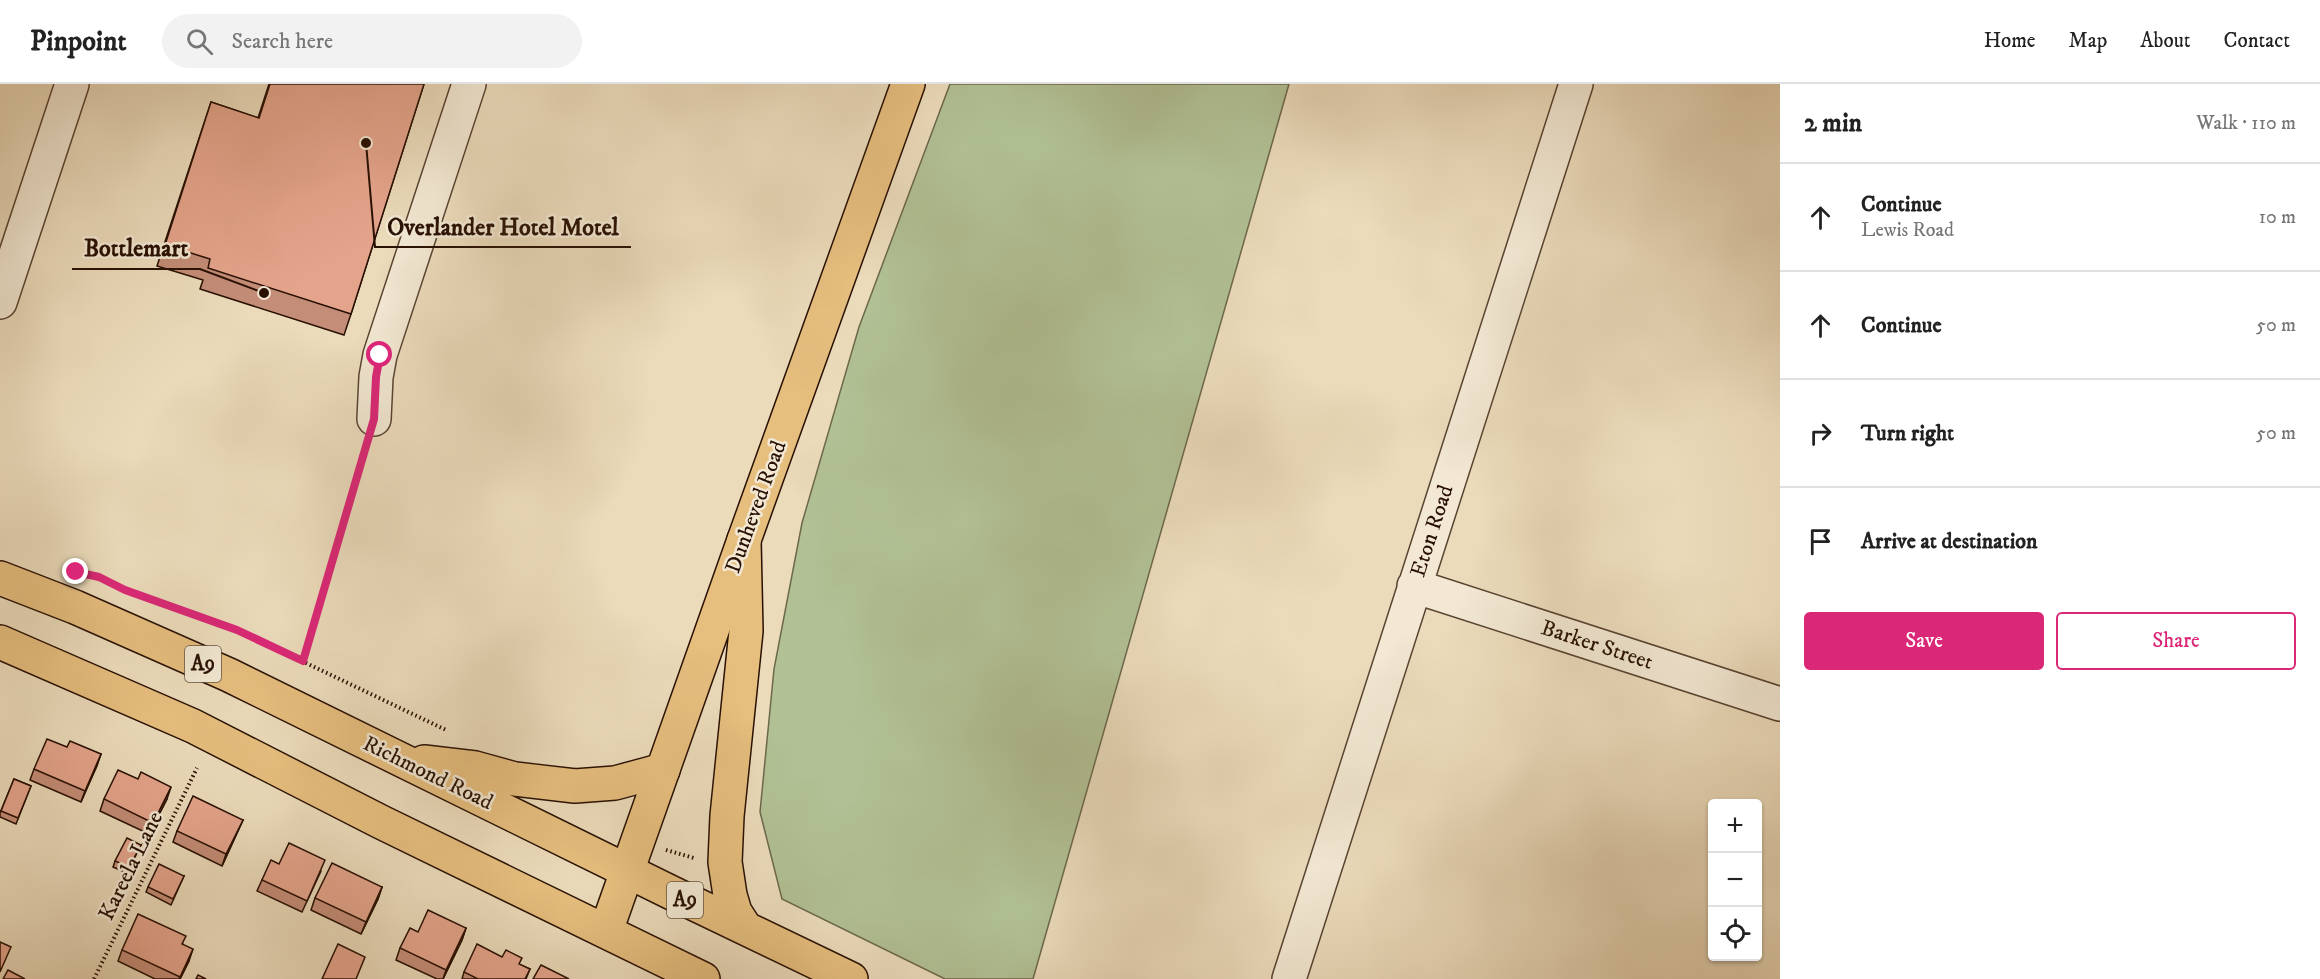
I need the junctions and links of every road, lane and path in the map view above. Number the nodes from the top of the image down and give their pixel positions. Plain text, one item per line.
1 (72, 84) edge
2 (469, 84) edge
3 (908, 84) edge
4 (1576, 84) edge
5 (1, 295) edge
6 (374, 419) joint
7 (744, 540) junction
8 (76, 572) dead end
9 (0, 578) edge
10 (1414, 586) junction
11 (0, 642) edge
12 (303, 661) junction
13 (1780, 704) edge
14 (448, 731) dead end
15 (401, 760) junction
16 (197, 768) dead end
17 (663, 770) junction
18 (627, 871) junction
19 (744, 926) junction
20 (606, 931) junction
21 (94, 979) edge
22 (703, 979) edge
23 (851, 979) edge
24 (1289, 979) edge

1 - 5 street
2 - 6 street
3 - 7 main road, Dunheved Road
4 - 10 street, Eton Road
6 - 12 path
7 - 17 main road, Dunheved Road
7 - 19 main road
8 - 12 path
9 - 15 main road, Richmond Road / A9
10 - 13 street, Barker Street
10 - 24 street, Eton Road
11 - 20 main road
12 - 14 path
15 - 17 main road
15 - 18 main road, Richmond Road / A9
16 - 21 path, Kareela Lane
17 - 18 main road, Dunheved Road
18 - 19 main road, Richmond Road / A9
18 - 20 main road, Dunheved Road
19 - 23 main road, Richmond Road / A9
20 - 22 main road

